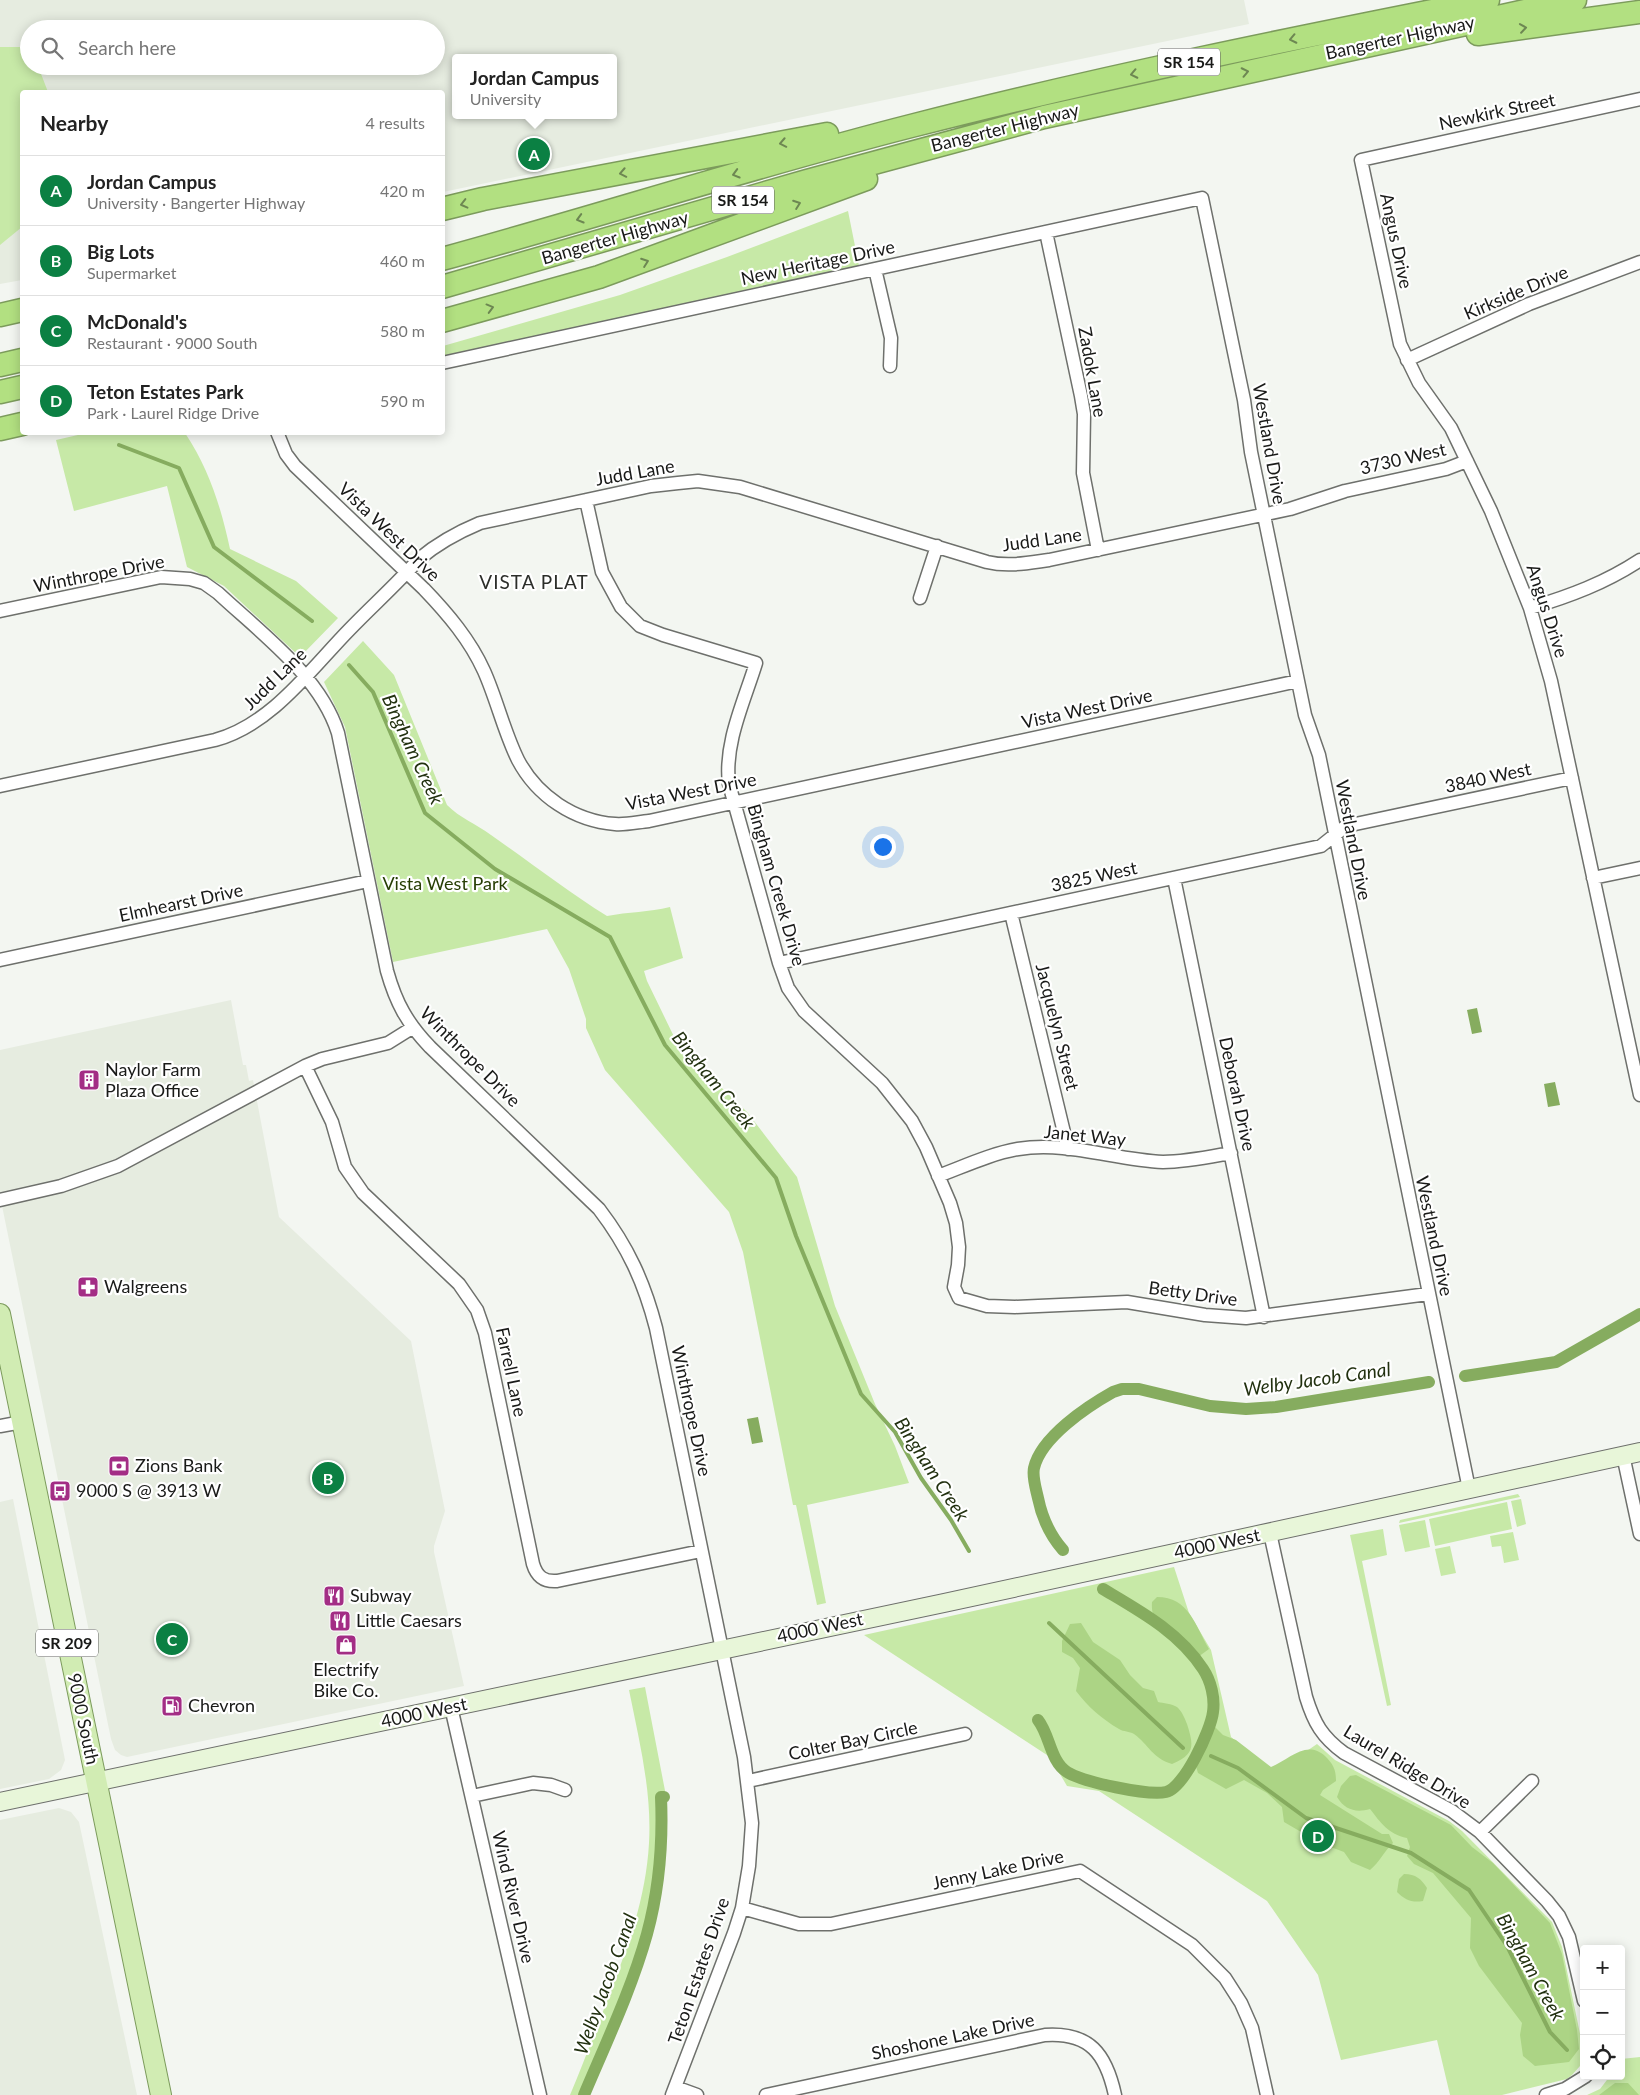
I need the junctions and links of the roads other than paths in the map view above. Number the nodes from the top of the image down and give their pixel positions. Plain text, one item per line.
1 (1448, 0) edge
2 (1488, 0) edge
3 (1575, 0) edge
4 (1640, 12) edge
5 (1341, 29) junction
6 (1336, 52) junction
7 (1037, 95) junction
8 (1640, 100) edge
9 (1044, 117) junction
10 (1361, 160) joint
11 (1202, 198) joint
12 (445, 208) edge
13 (1046, 232) junction
14 (445, 258) edge
15 (1640, 262) edge
16 (875, 269) junction
17 (445, 286) edge
18 (20, 310) edge
19 (0, 315) edge
20 (445, 320) edge
21 (20, 360) edge
22 (1407, 360) junction
23 (445, 362) edge
24 (0, 365) edge
25 (890, 366) dead end
26 (20, 387) edge
27 (0, 392) edge
28 (278, 435) edge
29 (1468, 461) junction
30 (1345, 490) joint
31 (586, 500) junction
32 (1264, 514) junction
33 (937, 546) junction
34 (1098, 550) junction
35 (1640, 560) edge
36 (406, 572) junction
37 (920, 598) dead end
38 (1530, 608) junction
39 (0, 611) edge
40 (305, 675) junction
41 (1298, 681) junction
42 (1572, 778) junction
43 (0, 786) edge
44 (734, 802) junction
45 (1410, 812) joint
46 (1335, 835) junction
47 (1640, 868) edge
48 (1174, 878) junction
49 (1592, 878) junction
50 (368, 881) junction
51 (1011, 913) junction
52 (0, 960) edge
53 (779, 963) junction
54 (412, 1028) junction
55 (305, 1066) junction
56 (1640, 1095) edge
57 (1068, 1149) junction
58 (1231, 1153) junction
59 (938, 1176) junction
60 (0, 1200) edge
61 (956, 1293) joint
62 (1428, 1294) junction
63 (0, 1314) edge
64 (1264, 1317) junction
65 (22, 1422) junction
66 (0, 1426) edge
67 (1632, 1454) edge
68 (1469, 1489) junction
69 (1270, 1533) junction
70 (1640, 1534) edge
71 (702, 1551) junction
72 (721, 1650) junction
73 (451, 1707) junction
74 (964, 1734) dead end
75 (95, 1781) junction
76 (748, 1781) junction
77 (1532, 1781) dead end
78 (565, 1790) dead end
79 (472, 1796) junction
80 (0, 1802) edge
81 (1480, 1832) junction
82 (742, 1908) junction
83 (1582, 1990) edge
84 (1580, 2080) edge
85 (674, 2091) edge
86 (161, 2095) edge
87 (540, 2095) edge
88 (697, 2095) edge
89 (766, 2095) edge
90 (1115, 2095) edge
91 (1267, 2095) edge
92 (1546, 2095) edge

1 - 5 highway
2 - 5 highway, Bangerter Highway / SR 154
3 - 6 highway, Bangerter Highway / SR 154
6 -> 4 highway
5 -> 7 highway, Bangerter Highway / SR 154
9 -> 6 highway, Bangerter Highway / SR 154
7 -> 12 highway
7 -> 14 highway, Bangerter Highway / SR 154
8 - 10 street, Newkirk Street
9 - 17 highway, Bangerter Highway / SR 154
20 -> 9 highway
10 - 22 street, Angus Drive
11 - 13 street, New Heritage Drive
11 - 32 street, Westland Drive
13 - 16 street, New Heritage Drive
13 - 34 street, Zadok Lane
15 - 22 street, Kirkside Drive
16 - 23 street, New Heritage Drive
16 - 25 street
18 - 19 highway
21 - 24 highway
22 - 29 street, Angus Drive
26 - 27 highway
28 - 36 street, Vista West Drive
29 - 30 street, 3730 West
29 - 38 street, Angus Drive
30 - 32 street, Judd Lane
31 - 33 street, Judd Lane
31 - 36 street, Judd Lane
31 - 44 street, Bingham Creek Drive
32 - 34 street, Judd Lane
32 - 41 street, Westland Drive
33 - 34 street, Judd Lane
33 - 37 street
35 - 38 street
36 - 40 street, Judd Lane
36 - 44 street, Vista West Drive
38 - 42 street, Angus Drive
39 - 40 street, Winthrope Drive
40 - 43 street, Judd Lane
40 - 50 street, Winthrope Drive
41 - 44 street, Vista West Drive
41 - 46 street, Westland Drive
42 - 45 street, 3840 West
42 - 49 street, Angus Drive
44 - 53 street, Bingham Creek Drive
45 - 46 street, 3825 West
46 - 48 street, 3825 West
46 - 62 street, Westland Drive
47 - 49 street
48 - 51 street, 3825 West
48 - 58 street, Deborah Drive
49 - 56 street, Angus Drive
50 - 52 street, Elmhearst Drive
50 - 54 street, Winthrope Drive
51 - 53 street, 3825 West
51 - 57 street, Jacquelyn Street
53 - 59 street, Bingham Creek Drive
54 - 55 street
54 - 71 street, Winthrope Drive
55 - 60 street
55 - 71 street, Farrell Lane
57 - 58 street, Janet Way
57 - 59 street, Janet Way
58 - 64 street, Deborah Drive
59 - 61 street, Bingham Creek Drive
61 - 64 street, Betty Drive
62 - 64 street, Betty Drive
62 - 68 street, Westland Drive
63 - 65 main road, 9000 South / SR 209
65 - 66 street
65 - 75 main road, 9000 South / SR 209
67 - 68 main road, 4000 West
67 - 70 street
68 - 69 main road, 4000 West
69 - 72 main road, 4000 West
69 - 81 street, Laurel Ridge Drive
71 - 72 street, Winthrope Drive
72 - 73 main road, 4000 West
72 - 76 street, Teton Estates Drive
73 - 75 main road, 4000 West
73 - 79 street, Wind River Drive
74 - 76 street, Colter Bay Circle
75 - 80 main road, 4000 West
75 - 86 main road, 9000 South / SR 209
76 - 82 street, Teton Estates Drive
77 - 81 street
78 - 79 street
79 - 87 street, Wind River Drive
81 - 83 street, Laurel Ridge Drive
82 - 85 street, Teton Estates Drive
82 - 91 street, Jenny Lake Drive
84 - 92 street
85 - 88 street
89 - 90 street, Shoshone Lake Drive

